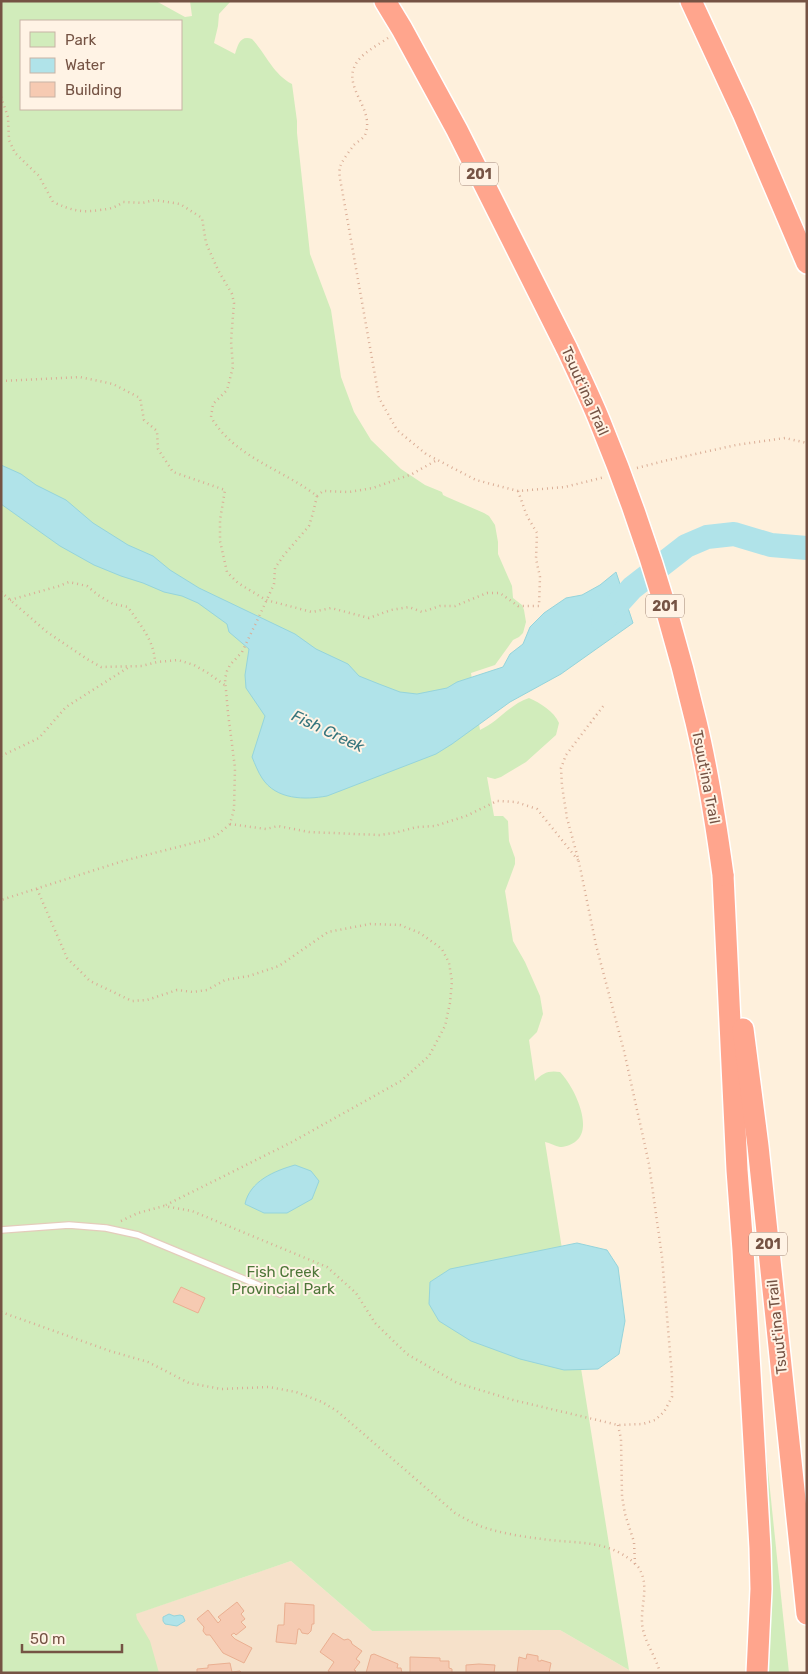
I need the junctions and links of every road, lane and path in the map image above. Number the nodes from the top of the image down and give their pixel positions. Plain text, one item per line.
1 (385, 1) edge
2 (691, 1) edge
3 (402, 29) junction
4 (1, 97) edge
5 (807, 263) edge
6 (1, 381) edge
7 (807, 443) edge
8 (437, 460) junction
9 (630, 470) dead end
10 (611, 475) dead end
11 (518, 491) junction
12 (316, 496) junction
13 (1, 592) edge
14 (10, 600) junction
15 (266, 600) junction
16 (155, 662) junction
17 (129, 667) junction
18 (226, 686) junction
19 (604, 705) dead end
20 (1, 756) edge
21 (230, 824) junction
22 (579, 862) junction
23 (723, 875) junction
24 (37, 890) junction
25 (1, 900) edge
26 (164, 1206) junction
27 (106, 1228) junction
28 (1, 1230) edge
29 (280, 1294) dead end
30 (1, 1312) edge
31 (618, 1425) junction
32 (635, 1564) junction
33 (807, 1614) edge
34 (660, 1673) edge
35 (756, 1673) edge

1 - 3 highway, Tsuut'ina Trail / 201
2 - 5 highway
3 - 8 path
3 - 23 highway, Tsuut'ina Trail / 201, bridge
4 - 12 path
6 - 15 path
7 - 9 path
8 - 11 path
8 - 12 path
10 - 11 path
11 - 15 path
12 - 15 path
13 - 14 path
14 - 16 path
14 - 17 path
15 - 18 path
16 - 17 path
16 - 18 path
17 - 20 path
18 - 21 path
19 - 22 path
21 - 22 path
21 - 24 path
22 - 31 path
23 - 33 highway, Tsuut'ina Trail / 201
23 - 35 highway
24 - 25 path
24 - 26 path
26 - 27 path
26 - 31 path
27 - 28 lane
27 - 29 lane
30 - 32 path
31 - 32 path
32 - 34 path

